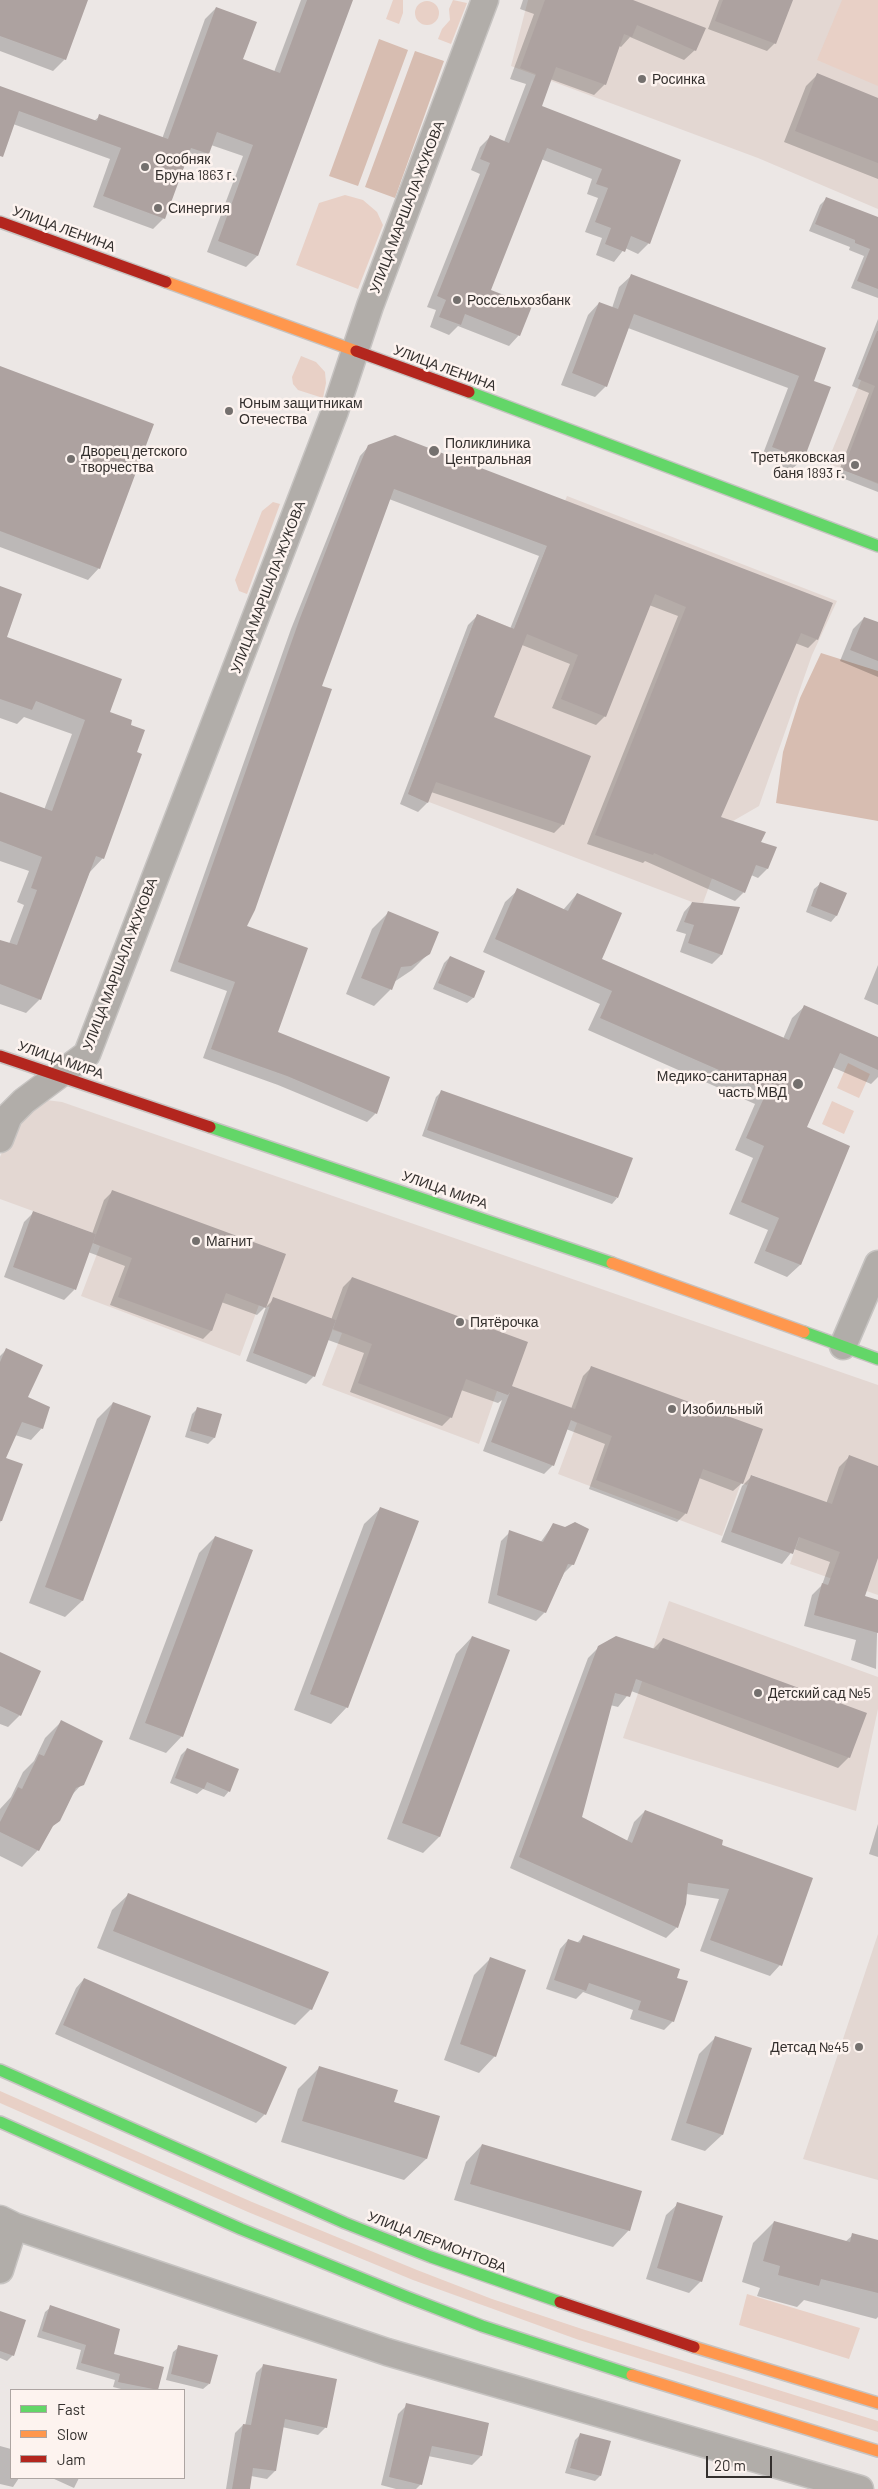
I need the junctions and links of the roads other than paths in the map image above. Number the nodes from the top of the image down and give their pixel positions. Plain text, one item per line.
1 (484, 0) edge
2 (0, 222) edge
3 (355, 351) junction
4 (878, 546) edge
5 (0, 1056) edge
6 (60, 1076) junction
7 (0, 1139) edge
8 (878, 1264) edge
9 (843, 1346) junction
10 (878, 1359) edge
11 (0, 2070) edge
12 (0, 2122) edge
13 (7, 2222) edge
14 (0, 2270) edge
15 (878, 2402) edge
16 (878, 2451) edge
17 (860, 2489) edge

1 - 3 street, УЛИЦА МАРШАЛА ЖУКОВА
2 - 3 main road, УЛИЦА ЛЕНИНА
3 - 4 main road, УЛИЦА ЛЕНИНА
3 - 6 street, УЛИЦА МАРШАЛА ЖУКОВА
5 - 6 main road, УЛИЦА МИРА
6 - 7 street, УЛИЦА МАРШАЛА ЖУКОВА
6 - 9 main road, УЛИЦА МИРА
8 - 9 street
9 - 10 main road, УЛИЦА МИРА
11 - 15 main road, УЛИЦА ЛЕРМОНТОВА
12 - 16 main road
13 - 14 street
13 - 17 street

